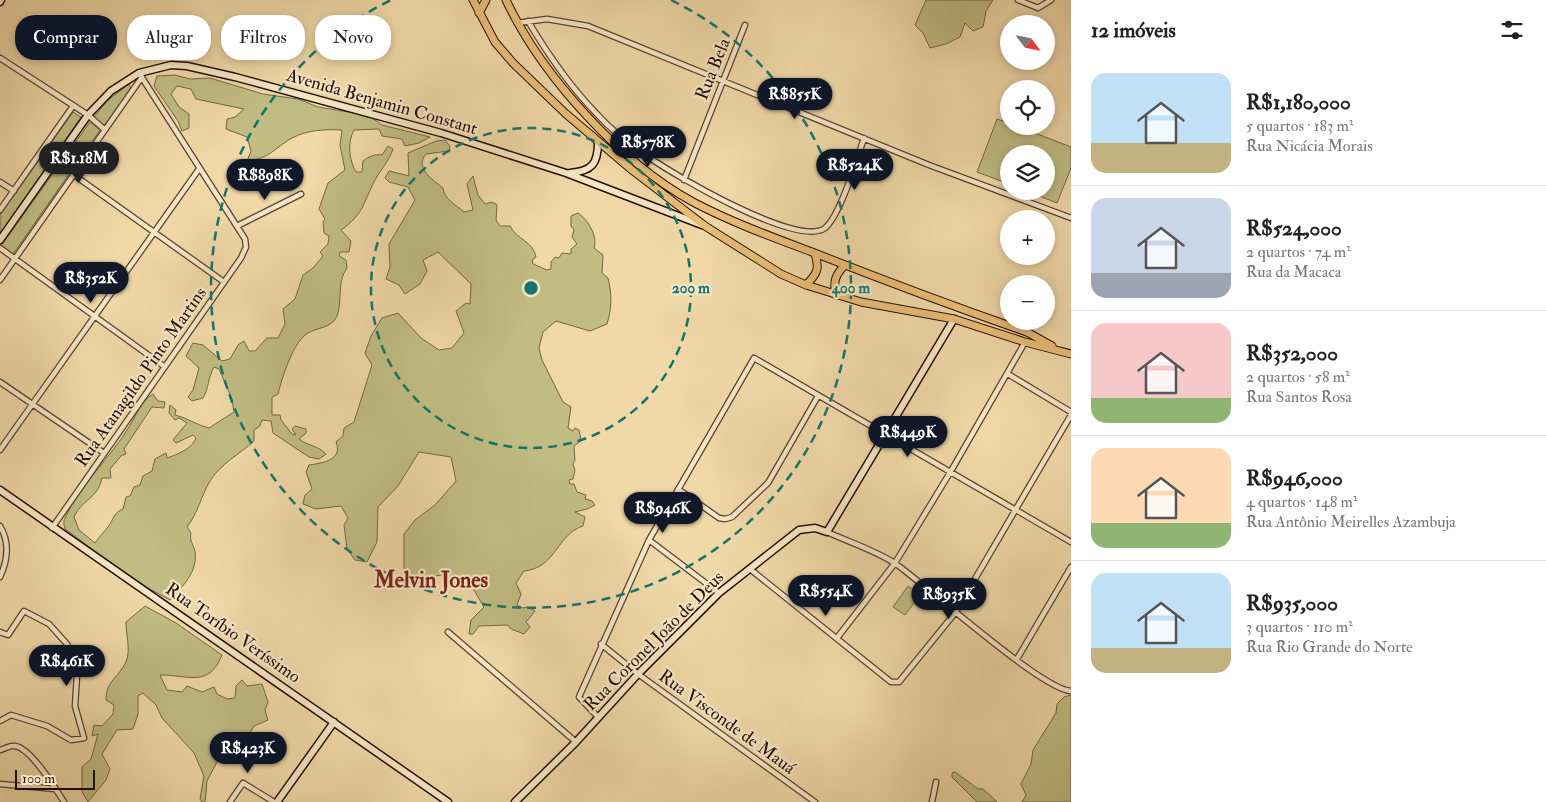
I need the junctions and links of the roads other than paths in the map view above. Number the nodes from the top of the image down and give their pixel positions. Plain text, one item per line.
1 (473, 0) edge
2 (486, 0) edge
3 (506, 0) edge
4 (1018, 0) edge
5 (1051, 0) edge
6 (479, 13) junction
7 (528, 21) junction
8 (517, 23) junction
9 (745, 24) dead end
10 (0, 58) edge
11 (141, 75) junction
12 (723, 80) junction
13 (73, 106) junction
14 (88, 115) junction
15 (105, 130) junction
16 (864, 138) junction
17 (598, 142) junction
18 (199, 169) junction
19 (566, 173) junction
20 (74, 175) junction
21 (684, 180) junction
22 (0, 182) edge
23 (14, 191) junction
24 (301, 194) dead end
25 (0, 210) edge
26 (1071, 218) edge
27 (237, 226) junction
28 (705, 226) junction
29 (154, 232) junction
30 (0, 240) edge
31 (0, 248) edge
32 (815, 254) junction
33 (15, 259) junction
34 (845, 265) junction
35 (0, 280) edge
36 (224, 282) junction
37 (806, 285) junction
38 (836, 296) junction
39 (94, 316) junction
40 (954, 319) junction
41 (1025, 342) junction
42 (1061, 351) junction
43 (1071, 354) edge
44 (165, 367) junction
45 (1008, 374) junction
46 (0, 382) edge
47 (818, 396) junction
48 (32, 404) junction
49 (1071, 413) edge
50 (885, 434) junction
51 (0, 450) edge
52 (104, 453) junction
53 (951, 472) junction
54 (678, 489) junction
55 (0, 490) edge
56 (1016, 510) junction
57 (0, 526) edge
58 (52, 528) junction
59 (827, 532) junction
60 (649, 540) junction
61 (1071, 542) edge
62 (895, 563) junction
63 (1071, 567) edge
64 (750, 569) junction
65 (0, 577) edge
66 (719, 593) junction
67 (955, 612) junction
68 (0, 632) edge
69 (448, 632) dead end
70 (837, 638) junction
71 (601, 644) junction
72 (1017, 659) junction
73 (638, 674) junction
74 (1071, 691) edge
75 (598, 718) junction
76 (0, 721) edge
77 (334, 722) junction
78 (576, 742) junction
79 (0, 750) edge
80 (936, 782) dead end
81 (0, 784) edge
82 (55, 789) junction
83 (279, 801) edge
84 (64, 802) edge
85 (230, 802) edge
86 (448, 802) edge
87 (516, 802) edge
88 (815, 802) edge
89 (932, 802) edge

1 - 6 main road
2 - 6 main road
3 - 8 main road
4 - 5 street
6 - 17 main road
7 - 8 street
7 - 12 street
7 - 21 street
8 - 32 main road
9 - 12 street, Rua Bela
10 - 13 street
11 - 14 street, Avenida Benjamin Constant
11 - 15 street
11 - 18 street
11 - 19 street, Avenida Benjamin Constant
12 - 16 street
12 - 21 street, Rua Bela
13 - 14 street
13 - 23 street
14 - 15 street
14 - 30 street, Avenida Benjamin Constant
15 - 20 street
16 - 21 street
16 - 26 street
17 - 19 street
17 - 28 main road
18 - 27 street
18 - 29 street
19 - 28 street, Avenida Benjamin Constant
20 - 29 street
20 - 33 street
22 - 23 street
23 - 25 street
24 - 27 street
27 - 36 street, Rua Atanagildo Pinto Martins
28 - 37 main road
29 - 36 street
29 - 39 street
31 - 33 street
32 - 34 main road
32 - 37 main road
33 - 35 street
33 - 39 street
34 - 38 main road
34 - 42 main road
36 - 44 street, Rua Atanagildo Pinto Martins
37 - 38 main road
38 - 40 main road
39 - 44 street
39 - 48 street
40 - 41 main road
40 - 50 street
41 - 42 main road
41 - 45 street
42 - 43 main road
44 - 52 street, Rua Atanagildo Pinto Martins
45 - 49 street
45 - 53 street
46 - 48 street
47 - 50 street
47 - 54 street
47 - 54 street
48 - 51 street
48 - 52 street
49 - 56 street
50 - 53 street
50 - 59 street
52 - 58 street, Rua Atanagildo Pinto Martins
53 - 56 street
53 - 62 street
54 - 60 street
55 - 58 street, Rua Toríbio Veríssimo
56 - 61 street
56 - 67 street
57 - 65 street
58 - 77 street, Rua Toríbio Veríssimo
59 - 62 street
59 - 64 street, Rua Coronel João de Deus
60 - 66 street
60 - 71 street
62 - 67 street
62 - 70 street
63 - 72 street
64 - 66 street, Rua Coronel João de Deus
64 - 70 street
66 - 73 street, Rua Coronel João de Deus
67 - 70 street
67 - 72 street
68 - 76 street
69 - 78 street
71 - 73 street, Rua Visconde de Mauá
71 - 75 street
72 - 74 street
73 - 75 street, Rua Coronel João de Deus
73 - 88 street, Rua Visconde de Mauá
75 - 78 street, Rua Coronel João de Deus
77 - 83 street
77 - 86 street, Rua Toríbio Veríssimo
78 - 87 street, Rua Coronel João de Deus
79 - 82 street
80 - 89 street
81 - 82 street
82 - 84 street
83 - 85 street

